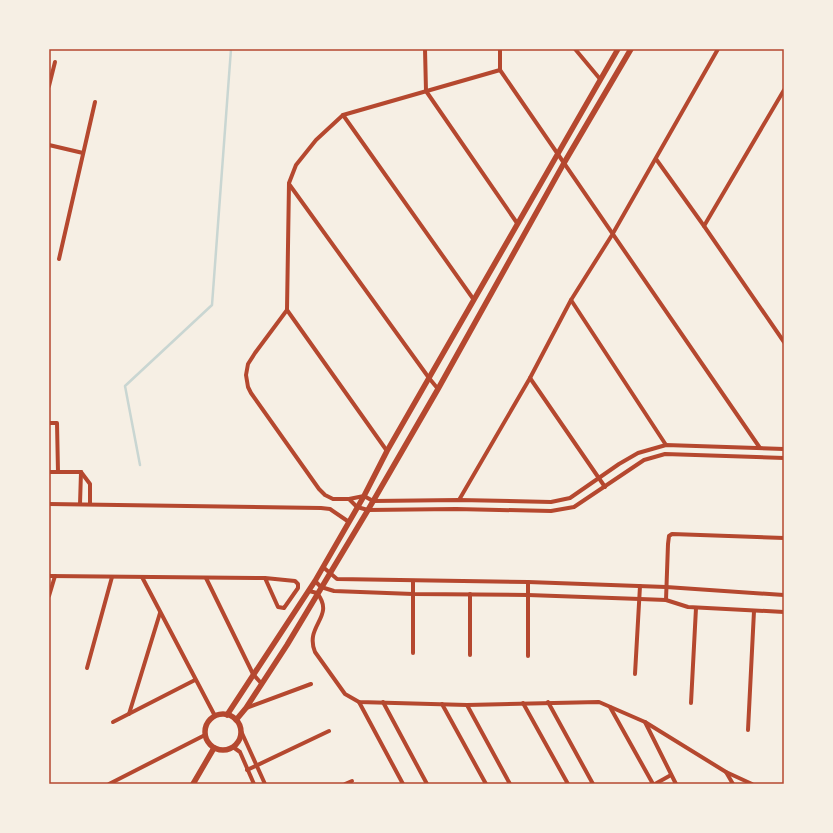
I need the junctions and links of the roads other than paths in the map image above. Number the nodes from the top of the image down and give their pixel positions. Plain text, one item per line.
1 (425, 49) edge
2 (500, 49) edge
3 (575, 49) edge
4 (618, 49) edge
5 (631, 49) edge
6 (718, 49) edge
7 (55, 62) dead end
8 (500, 70) junction
9 (600, 79) junction
10 (49, 86) edge
11 (784, 90) edge
12 (426, 91) junction
13 (95, 102) dead end
14 (343, 115) junction
15 (49, 145) edge
16 (83, 153) junction
17 (558, 153) junction
18 (656, 159) junction
19 (564, 163) junction
20 (289, 183) junction
21 (518, 223) junction
22 (704, 226) junction
23 (612, 235) junction
24 (59, 259) dead end
25 (474, 300) junction
26 (571, 300) junction
27 (287, 310) junction
28 (784, 342) edge
29 (429, 378) junction
30 (530, 378) junction
31 (438, 388) junction
32 (49, 423) edge
33 (666, 445) junction
34 (760, 448) junction
35 (784, 449) edge
36 (387, 451) junction
37 (784, 458) edge
38 (49, 472) edge
39 (58, 472) junction
40 (81, 472) junction
41 (599, 478) junction
42 (605, 487) junction
43 (364, 496) junction
44 (349, 499) junction
45 (459, 500) junction
46 (373, 501) junction
47 (49, 504) edge
48 (80, 504) junction
49 (90, 504) junction
50 (357, 507) junction
51 (368, 510) junction
52 (349, 522) junction
53 (784, 538) edge
54 (323, 567) junction
55 (330, 574) junction
56 (49, 576) edge
57 (54, 576) junction
58 (112, 577) junction
59 (142, 577) junction
60 (206, 578) junction
61 (265, 578) junction
62 (315, 581) junction
63 (413, 581) junction
64 (528, 582) junction
65 (640, 586) junction
66 (666, 587) junction
67 (309, 590) junction
68 (319, 590) junction
69 (413, 594) junction
70 (470, 594) junction
71 (528, 594) junction
72 (784, 595) edge
73 (49, 596) edge
74 (640, 599) junction
75 (666, 600) junction
76 (696, 608) junction
77 (754, 611) junction
78 (784, 612) edge
79 (160, 613) junction
80 (414, 654) dead end
81 (470, 655) dead end
82 (528, 656) dead end
83 (87, 668) dead end
84 (253, 674) junction
85 (635, 674) dead end
86 (195, 680) junction
87 (261, 683) junction
88 (311, 684) dead end
89 (359, 702) junction
90 (383, 702) junction
91 (548, 702) junction
92 (524, 703) junction
93 (691, 703) dead end
94 (442, 704) junction
95 (467, 705) junction
96 (610, 707) junction
97 (246, 708) junction
98 (129, 714) junction
99 (227, 715) junction
100 (215, 716) junction
101 (236, 720) junction
102 (113, 722) dead end
103 (645, 722) junction
104 (748, 730) dead end
105 (241, 731) junction
106 (329, 731) dead end
107 (205, 735) junction
108 (214, 748) junction
109 (233, 748) junction
110 (256, 765) junction
111 (247, 770) junction
112 (726, 772) junction
113 (671, 775) junction
114 (198, 781) edge
115 (352, 781) dead end
116 (108, 784) edge
117 (193, 784) edge
118 (254, 784) edge
119 (265, 784) edge
120 (345, 784) edge
121 (403, 784) edge
122 (427, 784) edge
123 (486, 784) edge
124 (510, 784) edge
125 (568, 784) edge
126 (593, 784) edge
127 (654, 784) edge
128 (676, 784) edge
129 (733, 784) edge
130 (752, 784) edge

1 - 12 street
2 - 8 street
3 - 9 street
4 - 9 street
5 - 19 street
6 - 18 street
7 - 10 street
8 - 12 street
8 - 17 street
9 - 17 street
11 - 22 street
12 - 14 street
12 - 21 street
13 - 16 street
14 - 20 street
14 - 25 street
15 - 16 street
16 - 24 street
17 - 19 street
17 - 21 street
18 - 22 street
18 - 23 street
19 - 23 street
19 - 31 street
20 - 27 street
20 - 29 street
21 - 25 street
22 - 28 street
23 - 26 street
23 - 34 street
25 - 29 street
26 - 30 street
26 - 33 street
27 - 36 street
27 - 44 street
29 - 31 street
29 - 36 street
30 - 41 street
30 - 45 street
31 - 46 street
32 - 39 street
33 - 34 street
33 - 41 street
34 - 35 street
36 - 43 street
37 - 42 street
38 - 39 street
39 - 40 street
40 - 48 street
40 - 49 street
41 - 42 street
41 - 45 street
42 - 51 street
43 - 44 street
43 - 46 street
43 - 50 street
44 - 50 street
45 - 46 street
46 - 51 street
47 - 48 street
48 - 49 street
49 - 52 street
50 - 51 street
50 - 52 street
51 - 55 street
52 - 54 street
53 - 66 street
54 - 55 street
54 - 62 street
55 - 63 street
55 - 68 street
56 - 57 street
57 - 58 street
57 - 73 street
58 - 59 street
58 - 83 street
59 - 60 street
59 - 79 street
60 - 61 street
60 - 84 street
61 - 61 street
62 - 67 street
62 - 68 street
63 - 64 street
63 - 69 street
64 - 65 street
64 - 71 street
65 - 66 street
65 - 74 street
66 - 72 street
66 - 75 street
67 - 68 street
67 - 84 street
68 - 69 street
68 - 87 street
68 - 89 street
69 - 70 street
69 - 80 street
70 - 71 street
70 - 81 street
71 - 74 street
71 - 82 street
74 - 75 street
74 - 85 street
75 - 76 street
76 - 77 street
76 - 93 street
77 - 78 street
77 - 104 street
79 - 86 street
79 - 98 street
84 - 87 street
84 - 99 street
86 - 98 street
86 - 100 street
87 - 97 street
88 - 97 street
89 - 90 street
89 - 121 street
90 - 94 street
90 - 122 street
91 - 92 street
91 - 96 street
91 - 126 street
92 - 95 street
92 - 125 street
94 - 95 street
94 - 123 street
95 - 124 street
96 - 103 street
96 - 127 street
97 - 101 street
98 - 102 street
99 - 100 street
99 - 101 street
100 - 107 street
101 - 105 street
103 - 112 street
103 - 113 street
105 - 109 street
105 - 110 street
106 - 110 street
107 - 108 street
107 - 116 street
108 - 109 street
108 - 114 street
109 - 111 street
110 - 111 street
110 - 119 street
111 - 118 street
112 - 129 street
112 - 130 street
113 - 127 street
113 - 128 street
114 - 117 street
115 - 120 street

